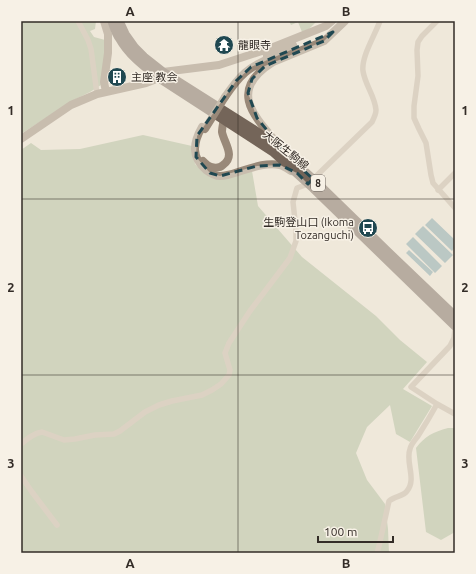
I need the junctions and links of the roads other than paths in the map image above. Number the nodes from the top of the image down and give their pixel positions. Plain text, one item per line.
1 (78, 21) edge
2 (104, 21) edge
3 (112, 21) edge
4 (119, 21) edge
5 (345, 21) edge
6 (380, 21) edge
7 (437, 21) edge
8 (329, 24) edge
9 (333, 32) junction
10 (161, 75) junction
11 (106, 92) junction
12 (97, 94) junction
13 (223, 96) junction
14 (224, 119) junction
15 (203, 128) junction
16 (21, 139) edge
17 (289, 157) junction
18 (297, 173) junction
19 (455, 173) edge
20 (310, 181) junction
21 (438, 190) junction
22 (455, 208) edge
23 (455, 316) edge
24 (455, 328) edge
25 (454, 339) edge
26 (437, 404) junction
27 (455, 414) edge
28 (21, 444) edge
29 (21, 476) edge
30 (57, 525) dead end
31 (377, 553) edge

1 - 12 street
2 - 11 street
3 - 10 main road, 大阪生駒線 / 8
4 - 10 main road, 大阪生駒線 / 8
5 - 9 street
6 - 20 street
7 - 21 street
8 - 10 street
8 - 13 street
9 - 13 street
9 - 17 street
10 - 11 street
10 - 14 main road, 大阪生駒線 / 8
10 - 17 main road, 大阪生駒線 / 8
11 - 12 street
12 - 16 street
13 - 15 street, bridge
14 - 15 street
14 - 18 main road, 大阪生駒線 / 8
15 - 18 street
17 - 20 main road, 大阪生駒線 / 8
18 - 20 main road, 大阪生駒線 / 8
19 - 21 street
20 - 23 main road, 大阪生駒線 / 8
20 - 24 main road, 大阪生駒線 / 8
20 - 28 street
21 - 22 street
24 - 25 street
25 - 26 street
26 - 27 street
26 - 31 street
29 - 30 street

